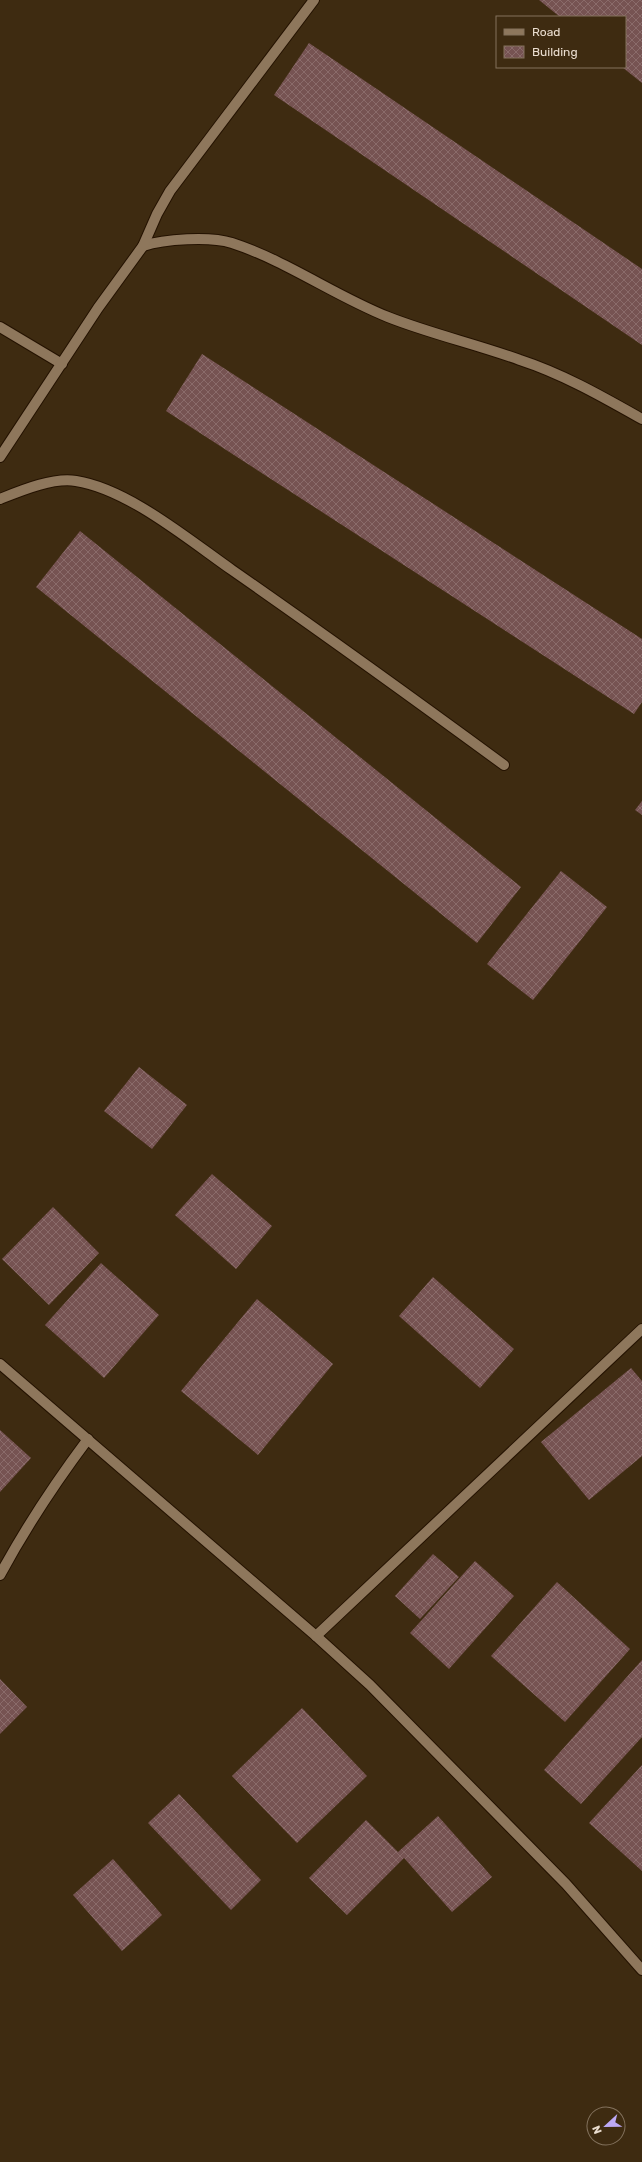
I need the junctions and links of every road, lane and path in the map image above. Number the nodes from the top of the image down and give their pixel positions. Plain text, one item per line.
1 (314, 0) edge
2 (143, 246) junction
3 (0, 328) edge
4 (62, 364) junction
5 (642, 419) edge
6 (0, 457) edge
7 (0, 499) edge
8 (504, 765) dead end
9 (642, 1329) edge
10 (0, 1364) edge
11 (88, 1439) junction
12 (0, 1574) edge
13 (316, 1636) junction
14 (642, 1970) edge

1 - 2 street
2 - 4 street
2 - 5 street
3 - 4 street
4 - 6 street
7 - 8 street
9 - 13 street
10 - 11 street
11 - 12 street
11 - 13 street
13 - 14 street

